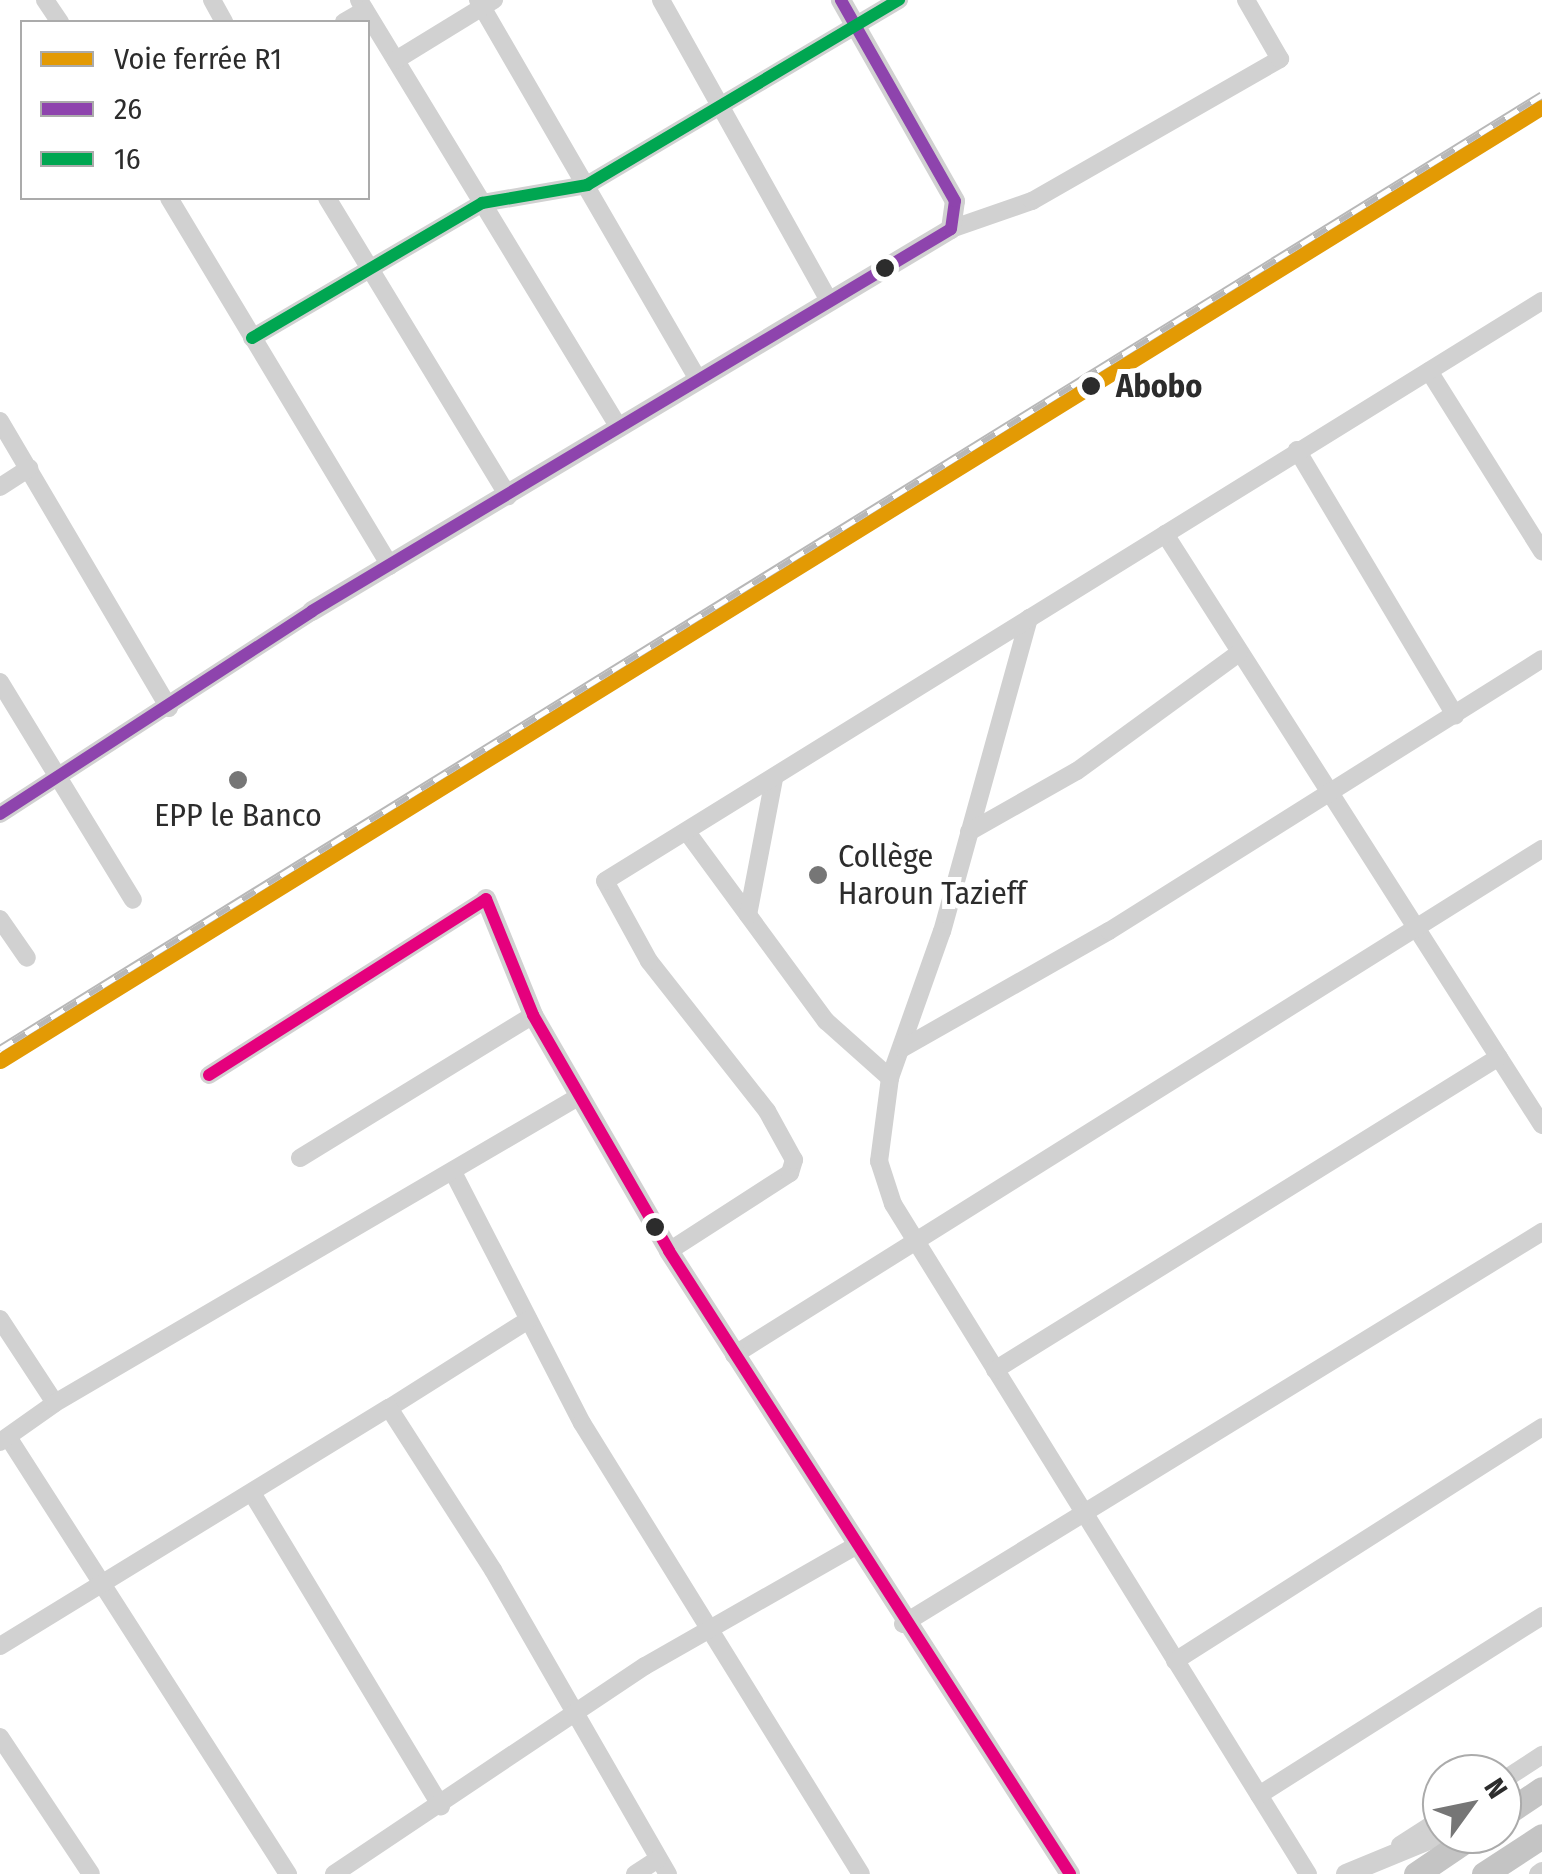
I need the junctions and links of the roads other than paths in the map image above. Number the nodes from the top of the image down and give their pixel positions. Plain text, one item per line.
1 (661, 0) edge
2 (841, 0) edge
3 (900, 0) edge
4 (1246, 0) edge
5 (484, 2) edge
6 (362, 5) edge
7 (856, 25) junction
8 (396, 60) junction
9 (724, 105) junction
10 (587, 186) junction
11 (170, 200) edge
12 (328, 200) edge
13 (482, 203) junction
14 (950, 229) junction
15 (369, 268) junction
16 (829, 300) junction
17 (1542, 300) edge
18 (252, 338) junction
19 (1429, 371) junction
20 (697, 378) junction
21 (0, 421) edge
22 (618, 426) junction
23 (1297, 450) junction
24 (29, 468) junction
25 (0, 487) edge
26 (508, 496) junction
27 (1165, 534) junction
28 (1542, 551) edge
29 (390, 566) junction
30 (312, 611) joint
31 (1030, 618) junction
32 (1240, 653) junction
33 (1542, 659) edge
34 (0, 682) edge
35 (170, 708) junction
36 (1454, 715) junction
37 (774, 779) junction
38 (56, 780) junction
39 (1330, 789) junction
40 (0, 814) edge
41 (688, 832) junction
42 (969, 832) junction
43 (1542, 848) edge
44 (486, 899) joint
45 (133, 900) dead end
46 (748, 915) junction
47 (0, 919) edge
48 (1416, 928) junction
49 (27, 958) dead end
50 (534, 1015) junction
51 (903, 1048) junction
52 (1499, 1057) junction
53 (210, 1075) dead end
54 (890, 1078) junction
55 (578, 1096) junction
56 (1542, 1125) edge
57 (300, 1158) dead end
58 (454, 1174) junction
59 (1542, 1232) edge
60 (915, 1238) junction
61 (669, 1250) junction
62 (0, 1318) edge
63 (528, 1320) junction
64 (734, 1355) junction
65 (994, 1370) junction
66 (55, 1403) junction
67 (389, 1408) junction
68 (1542, 1427) edge
69 (4, 1439) edge
70 (252, 1494) junction
71 (1087, 1513) junction
72 (855, 1546) junction
73 (105, 1584) junction
74 (1542, 1616) edge
75 (903, 1624) junction
76 (710, 1629) junction
77 (0, 1646) edge
78 (1174, 1662) junction
79 (576, 1714) junction
80 (0, 1737) edge
81 (1259, 1795) junction
82 (441, 1806) junction
83 (1422, 1831) edge
84 (1542, 1836) edge
85 (1422, 1843) edge
86 (1446, 1854) edge
87 (1370, 1864) junction
88 (663, 1866) edge
89 (1064, 1872) edge
90 (91, 1874) edge
91 (288, 1874) edge
92 (334, 1874) edge
93 (635, 1874) edge
94 (861, 1874) edge
95 (1308, 1874) edge
96 (1346, 1874) edge
97 (1416, 1874) edge
98 (1484, 1874) edge

1 - 9 street
2 - 7 street
3 - 7 street
4 - 14 street
5 - 8 street
5 - 10 street
6 - 8 street
7 - 9 street
7 - 14 street
8 - 13 street
9 - 10 street
9 - 16 street
10 - 13 street
10 - 20 street
11 - 18 street
12 - 15 street
13 - 15 street
13 - 22 street
14 - 16 street
15 - 18 street
15 - 26 street
16 - 20 street
17 - 19 street
18 - 29 street
19 - 23 street
19 - 28 street
20 - 22 street
21 - 24 street
22 - 26 street
23 - 27 street
23 - 36 street
24 - 25 street
24 - 35 street
26 - 29 street
27 - 31 street
27 - 32 street
29 - 30 street
30 - 35 street
31 - 37 street
31 - 42 street
32 - 39 street
32 - 42 street
33 - 36 street
34 - 38 street
35 - 38 street
36 - 39 street
37 - 41 street
37 - 46 street
38 - 40 street
38 - 45 street
39 - 48 street
39 - 51 street
41 - 46 street
41 - 61 street
42 - 51 street
43 - 48 street
44 - 50 street
44 - 53 street
46 - 54 street
47 - 49 street
48 - 52 street
48 - 60 street
50 - 55 street
50 - 57 street
51 - 54 street
52 - 56 street
52 - 65 street
54 - 60 street
55 - 58 street
55 - 61 street
58 - 63 street
58 - 66 street
59 - 71 street
60 - 64 street
60 - 65 street
61 - 64 street
62 - 66 street
63 - 67 street
63 - 76 street
64 - 72 street
65 - 71 street
66 - 69 street
67 - 70 street
67 - 79 street
68 - 78 street
69 - 73 street
70 - 73 street
70 - 82 street
71 - 75 street
71 - 78 street
72 - 75 street
72 - 76 street
73 - 77 street
73 - 91 street
74 - 81 street
75 - 89 street
76 - 79 street
76 - 94 street
78 - 81 street
79 - 82 street
79 - 88 street
80 - 90 street
81 - 95 street
82 - 92 street
83 - 87 street
84 - 98 main road
85 - 87 street
86 - 97 main road
87 - 96 street
88 - 93 street

